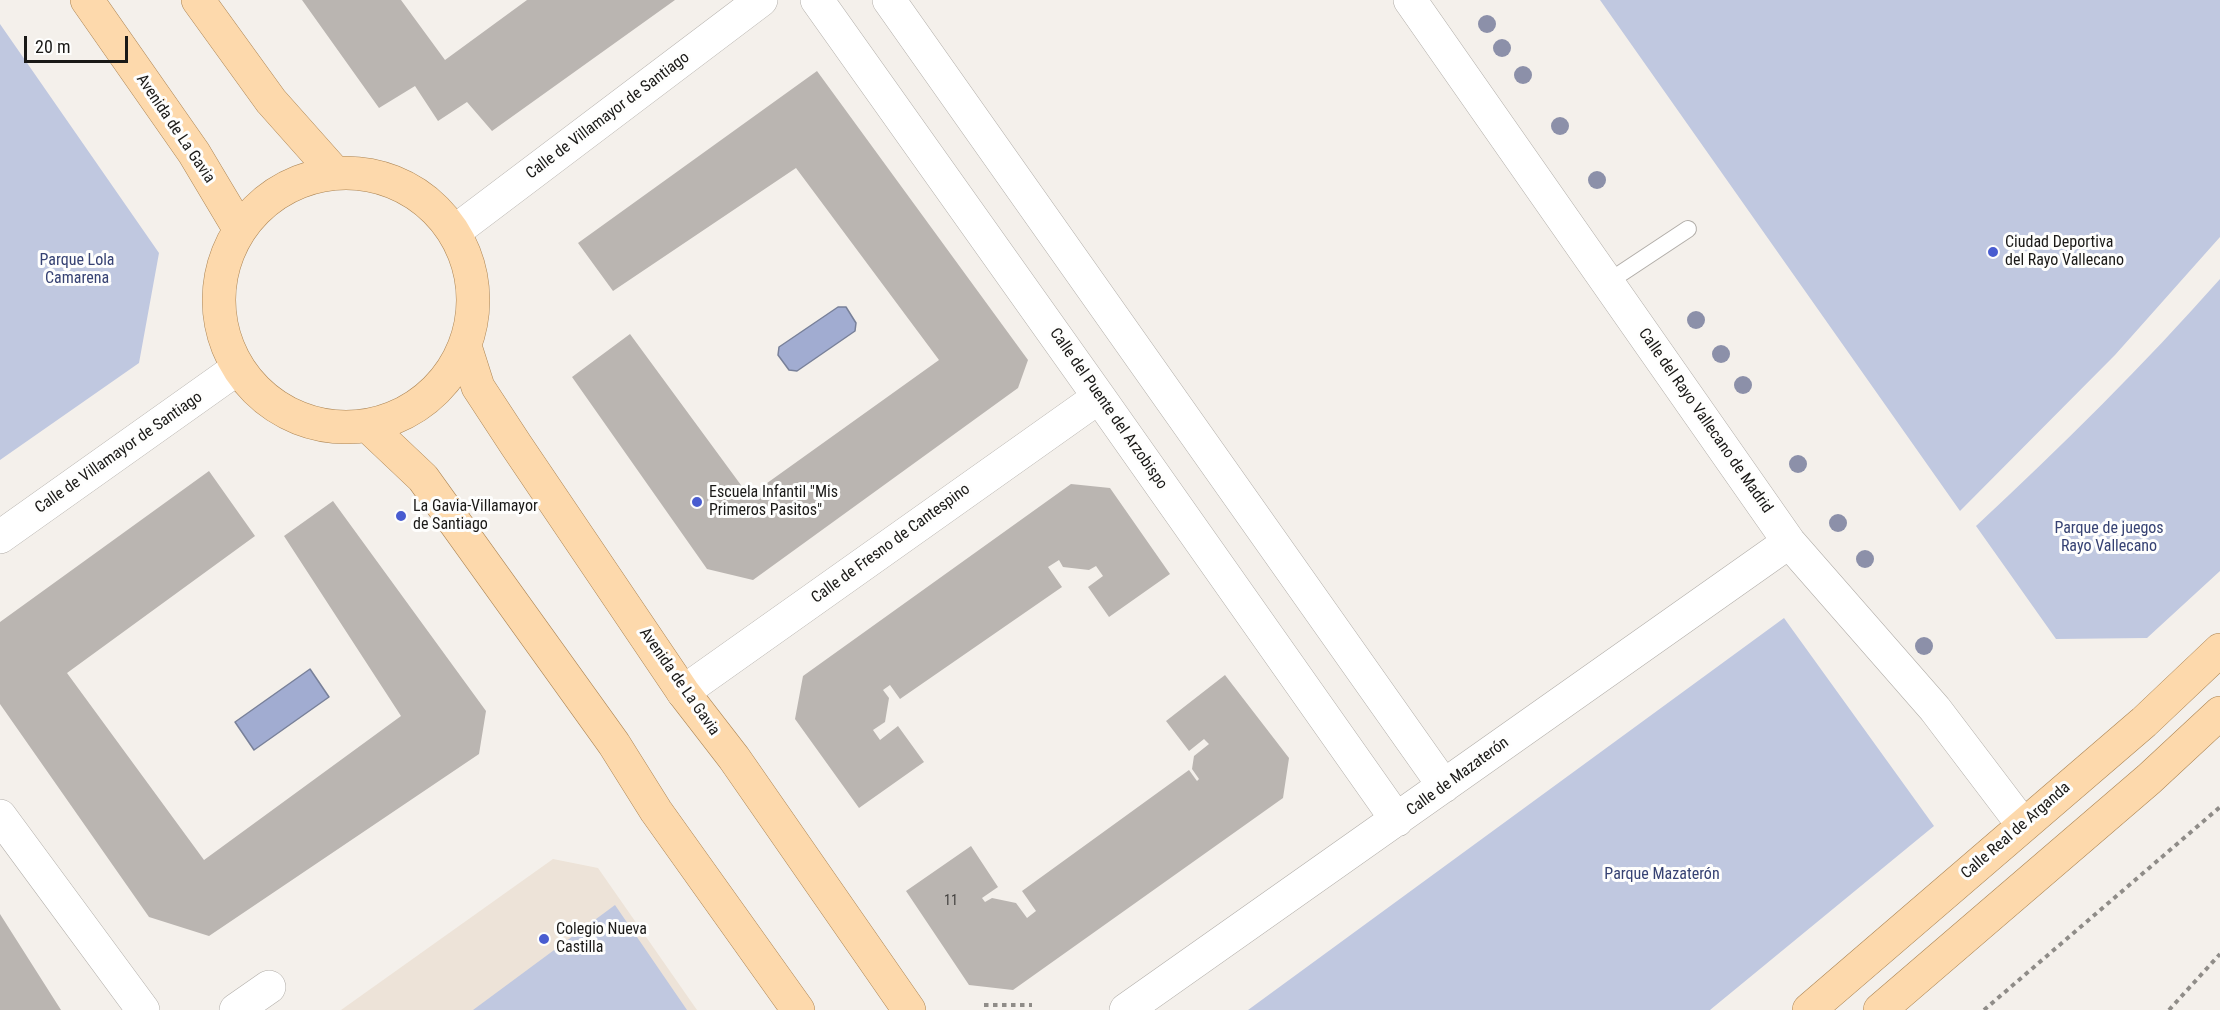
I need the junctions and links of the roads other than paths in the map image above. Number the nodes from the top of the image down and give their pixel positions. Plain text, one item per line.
1 (87, 0) edge
2 (198, 0) edge
3 (761, 0) edge
4 (817, 0) edge
5 (889, 0) edge
6 (1410, 0) edge
7 (335, 173) junction
8 (1688, 229) dead end
9 (240, 230) junction
10 (454, 232) junction
11 (1608, 282) junction
12 (465, 345) junction
13 (238, 368) junction
14 (1099, 397) junction
15 (368, 426) junction
16 (0, 537) edge
17 (1789, 542) junction
18 (2220, 650) edge
19 (683, 692) junction
20 (2220, 713) edge
21 (1444, 786) junction
22 (0, 816) edge
23 (1397, 820) junction
24 (2023, 825) junction
25 (269, 987) dead end
26 (142, 1010) edge
27 (236, 1010) edge
28 (798, 1010) edge
29 (909, 1010) edge
30 (1126, 1010) edge
31 (1809, 1010) edge
32 (1880, 1010) edge

1 - 9 main road, Avenida de La Gavia
2 - 7 main road
3 - 10 street, Calle de Villamayor de Santiago
4 - 14 street, Calle del Puente del Arzobispo
5 - 21 street
6 - 11 street, Calle del Rayo Vallecano de Madrid
7 - 9 main road
7 - 10 main road
8 - 11 lane
9 - 13 main road
10 - 12 main road
11 - 17 street, Calle del Rayo Vallecano de Madrid
12 - 15 main road
12 - 19 main road, Avenida de La Gavia
13 - 15 main road
13 - 16 street, Calle de Villamayor de Santiago
14 - 19 street, Calle de Fresno de Cantespino
14 - 23 street, Calle del Puente del Arzobispo
15 - 28 main road
17 - 21 street, Calle de Mazaterón
17 - 24 street, Calle del Rayo Vallecano de Madrid
18 - 24 main road, Calle Real de Arganda
19 - 29 main road, Avenida de La Gavia
20 - 32 main road
21 - 23 street, Calle de Mazaterón
22 - 26 street
23 - 30 street, Calle de Mazaterón
24 - 31 main road, Calle Real de Arganda
25 - 27 street

